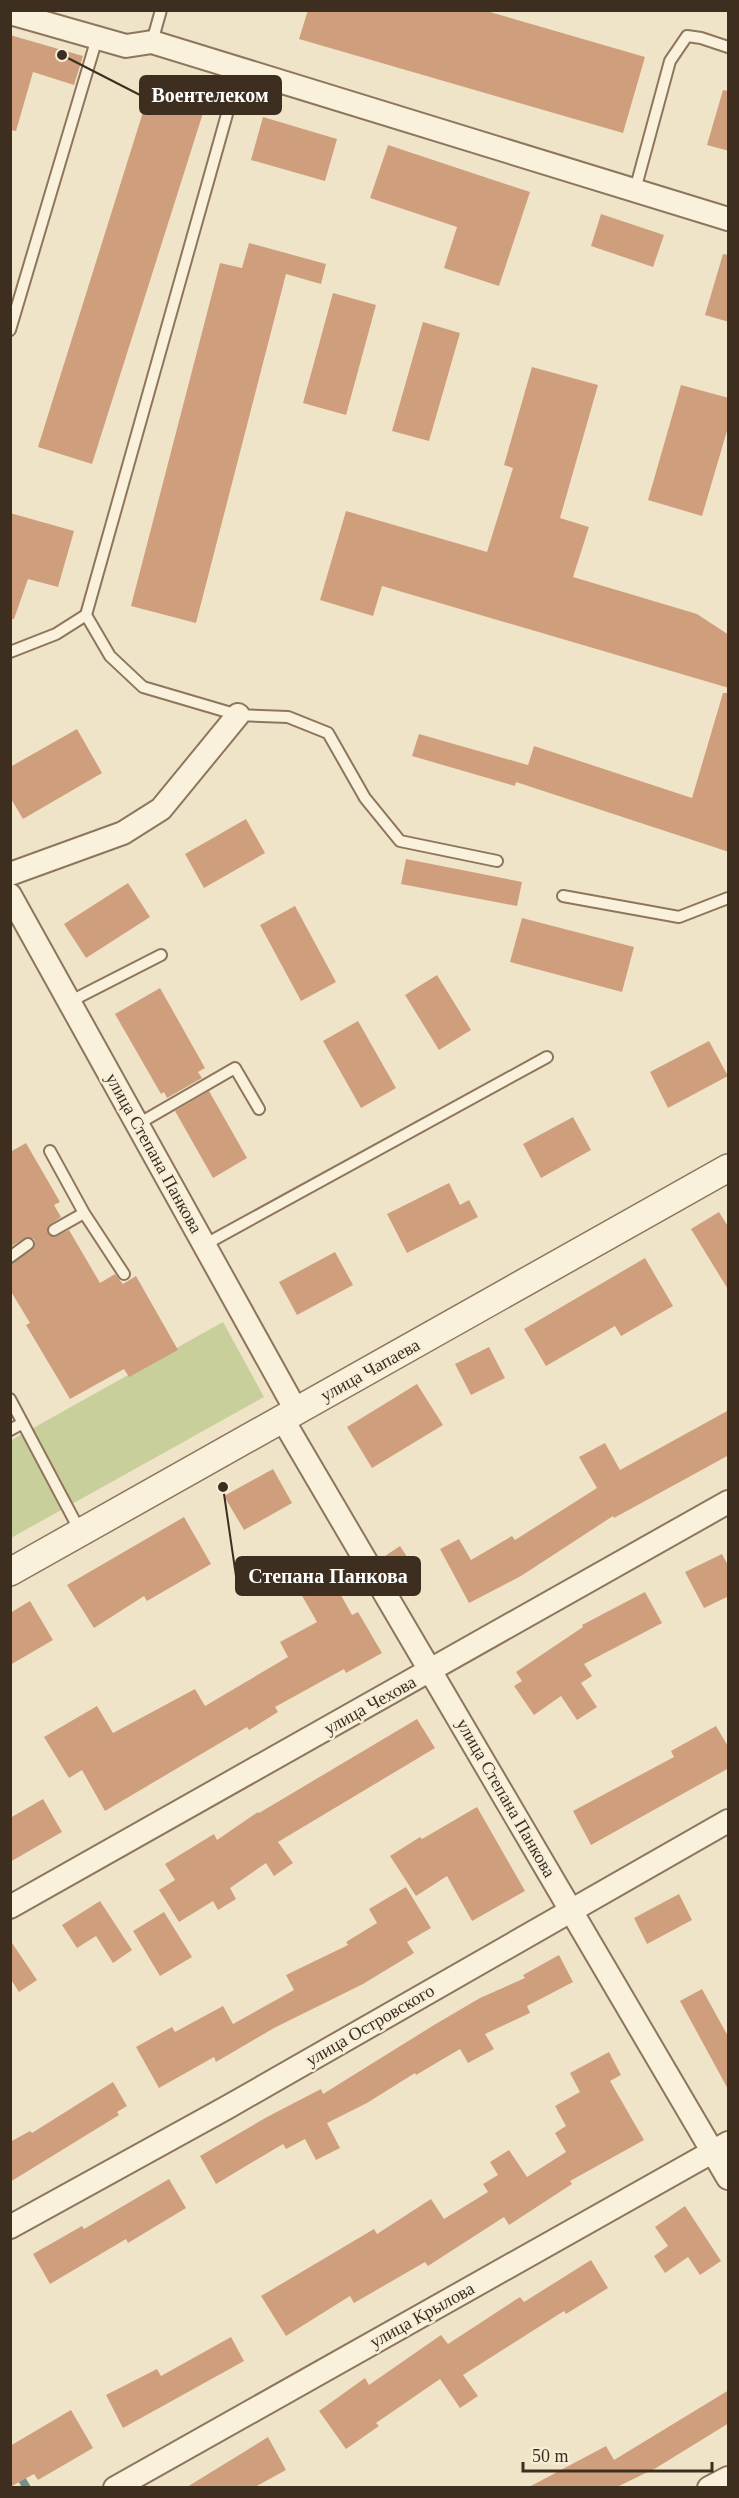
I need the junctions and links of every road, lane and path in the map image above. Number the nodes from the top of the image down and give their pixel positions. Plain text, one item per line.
1 (161, 10) edge
2 (10, 13) edge
3 (97, 38) junction
4 (152, 42) junction
5 (729, 47) edge
6 (240, 68) junction
7 (635, 190) junction
8 (729, 219) edge
9 (10, 330) edge
10 (86, 615) junction
11 (10, 652) edge
12 (238, 715) junction
13 (497, 861) dead end
14 (10, 874) edge
15 (10, 895) edge
16 (563, 896) dead end
17 (729, 898) edge
18 (161, 955) dead end
19 (69, 1002) junction
20 (547, 1057) dead end
21 (259, 1109) dead end
22 (138, 1124) junction
23 (50, 1151) dead end
24 (729, 1168) edge
25 (84, 1214) junction
26 (54, 1230) dead end
27 (28, 1244) dead end
28 (204, 1245) junction
29 (10, 1257) edge
30 (124, 1274) dead end
31 (10, 1399) edge
32 (290, 1416) junction
33 (23, 1423) junction
34 (10, 1430) edge
35 (729, 1502) edge
36 (80, 1532) junction
37 (10, 1572) edge
38 (431, 1671) junction
39 (729, 1821) edge
40 (10, 1907) edge
41 (572, 1910) junction
42 (721, 2147) edge
43 (729, 2178) edge
44 (10, 2227) edge
45 (729, 2478) edge
46 (116, 2487) edge
47 (709, 2487) edge

1 - 4 lane
2 - 3 street
3 - 4 street
3 - 9 lane
4 - 6 street
5 - 7 lane
6 - 7 street
6 - 10 lane
7 - 8 street
10 - 11 lane
10 - 12 lane
12 - 13 lane
12 - 14 street
15 - 19 street, улица Степана Панкова
16 - 17 lane
18 - 19 lane
19 - 22 street, улица Степана Панкова
20 - 28 lane
21 - 22 lane
22 - 28 street, улица Степана Панкова
23 - 25 lane
24 - 32 street, улица Чапаева
25 - 26 lane
25 - 30 lane
27 - 29 lane
28 - 32 street, улица Степана Панкова
31 - 33 lane
32 - 36 street, улица Чапаева
32 - 38 street, улица Степана Панкова
33 - 34 lane
33 - 36 lane
35 - 38 street, улица Чехова
36 - 37 street, улица Чапаева
38 - 40 street, улица Чехова
38 - 41 street, улица Степана Панкова
39 - 41 street, улица Островского
41 - 42 street, улица Степана Панкова
41 - 44 street, улица Островского
42 - 43 street, улица Степана Панкова
42 - 46 street, улица Крылова
45 - 47 street

